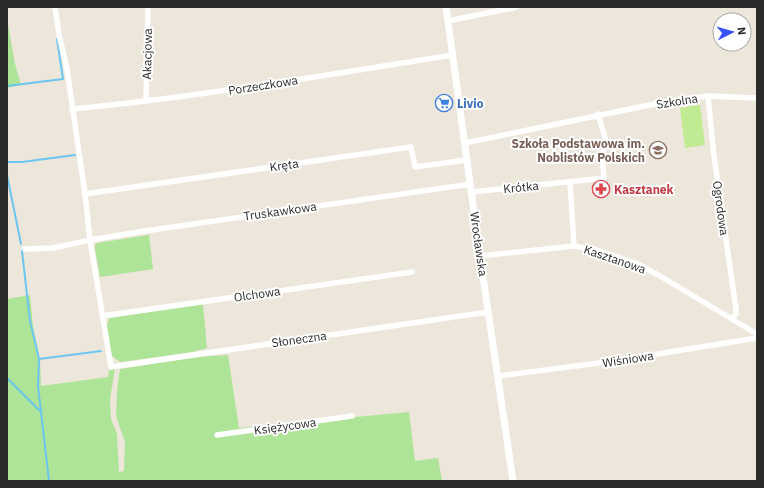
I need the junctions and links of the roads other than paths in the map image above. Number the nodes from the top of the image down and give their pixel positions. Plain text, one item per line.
1 (55, 7) edge
2 (148, 7) edge
3 (446, 7) edge
4 (517, 7) edge
5 (448, 21) junction
6 (453, 55) junction
7 (708, 96) junction
8 (757, 98) edge
9 (146, 102) junction
10 (72, 109) junction
11 (598, 114) junction
12 (465, 143) junction
13 (467, 160) junction
14 (570, 182) junction
15 (470, 184) junction
16 (472, 192) junction
17 (85, 194) junction
18 (90, 240) junction
19 (574, 246) junction
20 (25, 249) dead end
21 (480, 256) junction
22 (412, 272) dead end
23 (488, 312) junction
24 (102, 316) junction
25 (732, 318) junction
26 (757, 334) edge
27 (757, 338) edge
28 (498, 376) junction
29 (352, 416) dead end
30 (217, 435) dead end
31 (513, 481) edge

1 - 10 street
2 - 9 street, Akacjowa
3 - 5 street, Wrocławska
4 - 5 street
5 - 6 street, Wrocławska
6 - 9 street, Porzeczkowa
6 - 12 street, Wrocławska
7 - 8 street, Szkolna
7 - 11 street, Szkolna
7 - 25 street, Ogrodowa
9 - 10 street, Porzeczkowa
10 - 17 street
11 - 12 street, Szkolna
11 - 14 street, Krótka
12 - 13 street, Wrocławska
13 - 15 street, Wrocławska
13 - 17 street, Kręta
14 - 16 street, Krótka
14 - 19 street
15 - 16 street, Wrocławska
15 - 18 street, Truskawkowa
16 - 21 street, Wrocławska
17 - 18 street
18 - 20 street, Truskawkowa
18 - 24 street
19 - 21 street, Kasztanowa
19 - 25 street, Kasztanowa
21 - 23 street, Wrocławska
22 - 24 street, Olchowa
23 - 24 street, Słoneczna
23 - 28 street, Wrocławska
25 - 26 street, Kasztanowa
27 - 28 street, Wiśniowa
28 - 31 street, Wrocławska
29 - 30 street, Księżycowa

